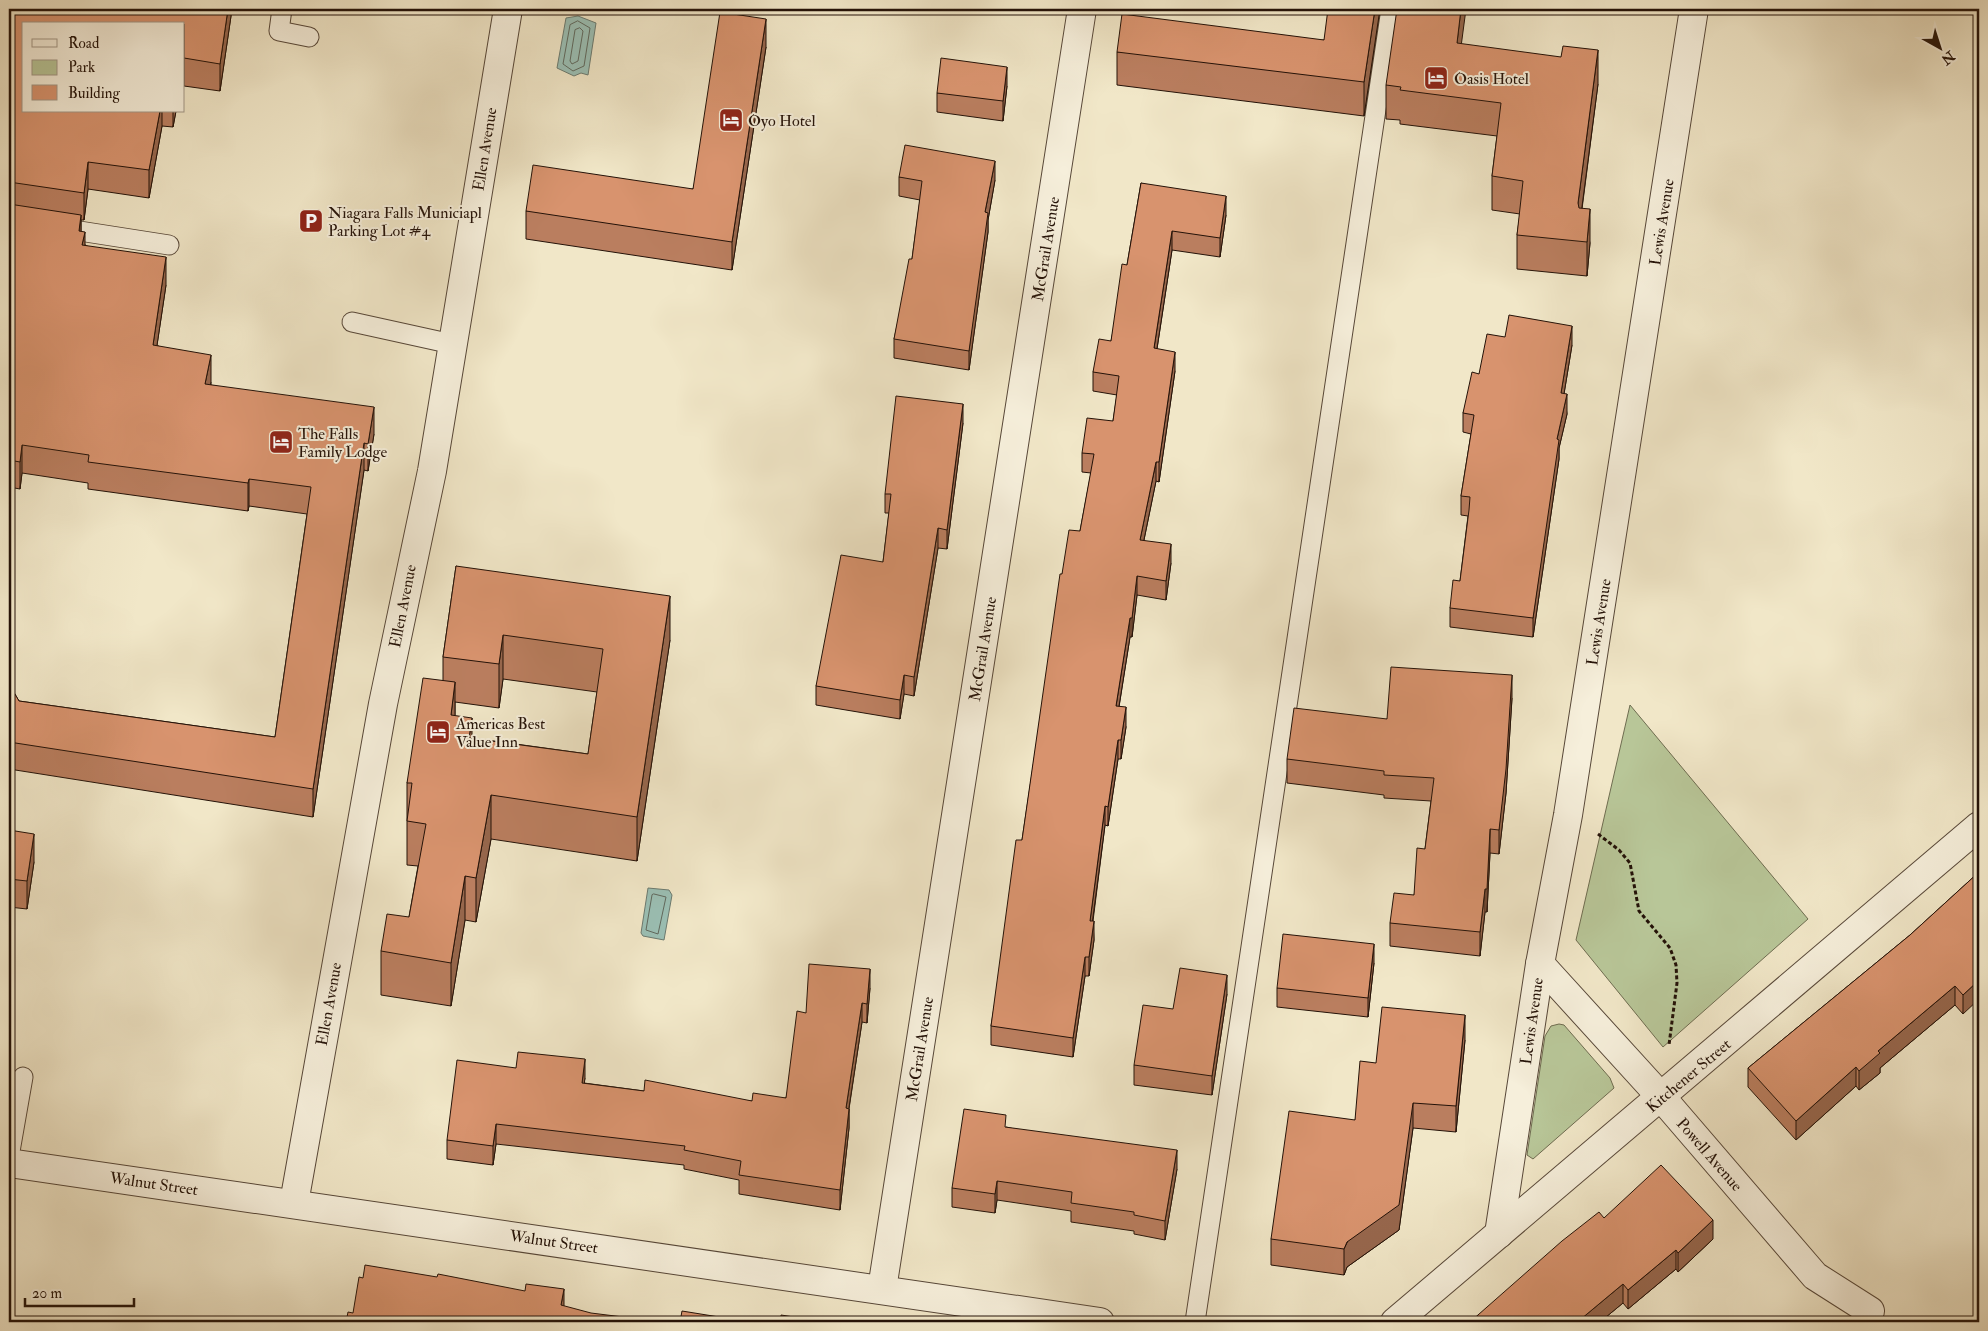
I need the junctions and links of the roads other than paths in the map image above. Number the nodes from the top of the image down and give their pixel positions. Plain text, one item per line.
1 (282, 9) edge
2 (508, 9) edge
3 (1082, 9) edge
4 (1391, 9) edge
5 (1694, 9) edge
6 (309, 37) dead end
7 (9, 220) edge
8 (168, 245) dead end
9 (352, 322) dead end
10 (452, 344) junction
11 (1979, 826) edge
12 (1540, 964) junction
13 (23, 1077) dead end
14 (1662, 1098) junction
15 (9, 1157) edge
16 (9, 1163) edge
17 (294, 1203) junction
18 (1499, 1234) junction
19 (882, 1289) junction
20 (1870, 1311) dead end
21 (1100, 1322) edge
22 (1195, 1322) edge
23 (1395, 1322) edge

1 - 6 lane
2 - 10 street, Ellen Avenue
3 - 19 street, McGrail Avenue
4 - 22 lane
5 - 12 street, Lewis Avenue
7 - 8 lane
9 - 10 lane
10 - 17 street, Ellen Avenue
11 - 14 street, Kitchener Street
12 - 14 street, Powell Avenue
12 - 18 street, Lewis Avenue
13 - 15 lane
14 - 18 street, Kitchener Street
14 - 20 street, Powell Avenue
16 - 17 street, Walnut Street
17 - 19 street, Walnut Street
18 - 23 street, Kitchener Street
19 - 21 street, Walnut Street

